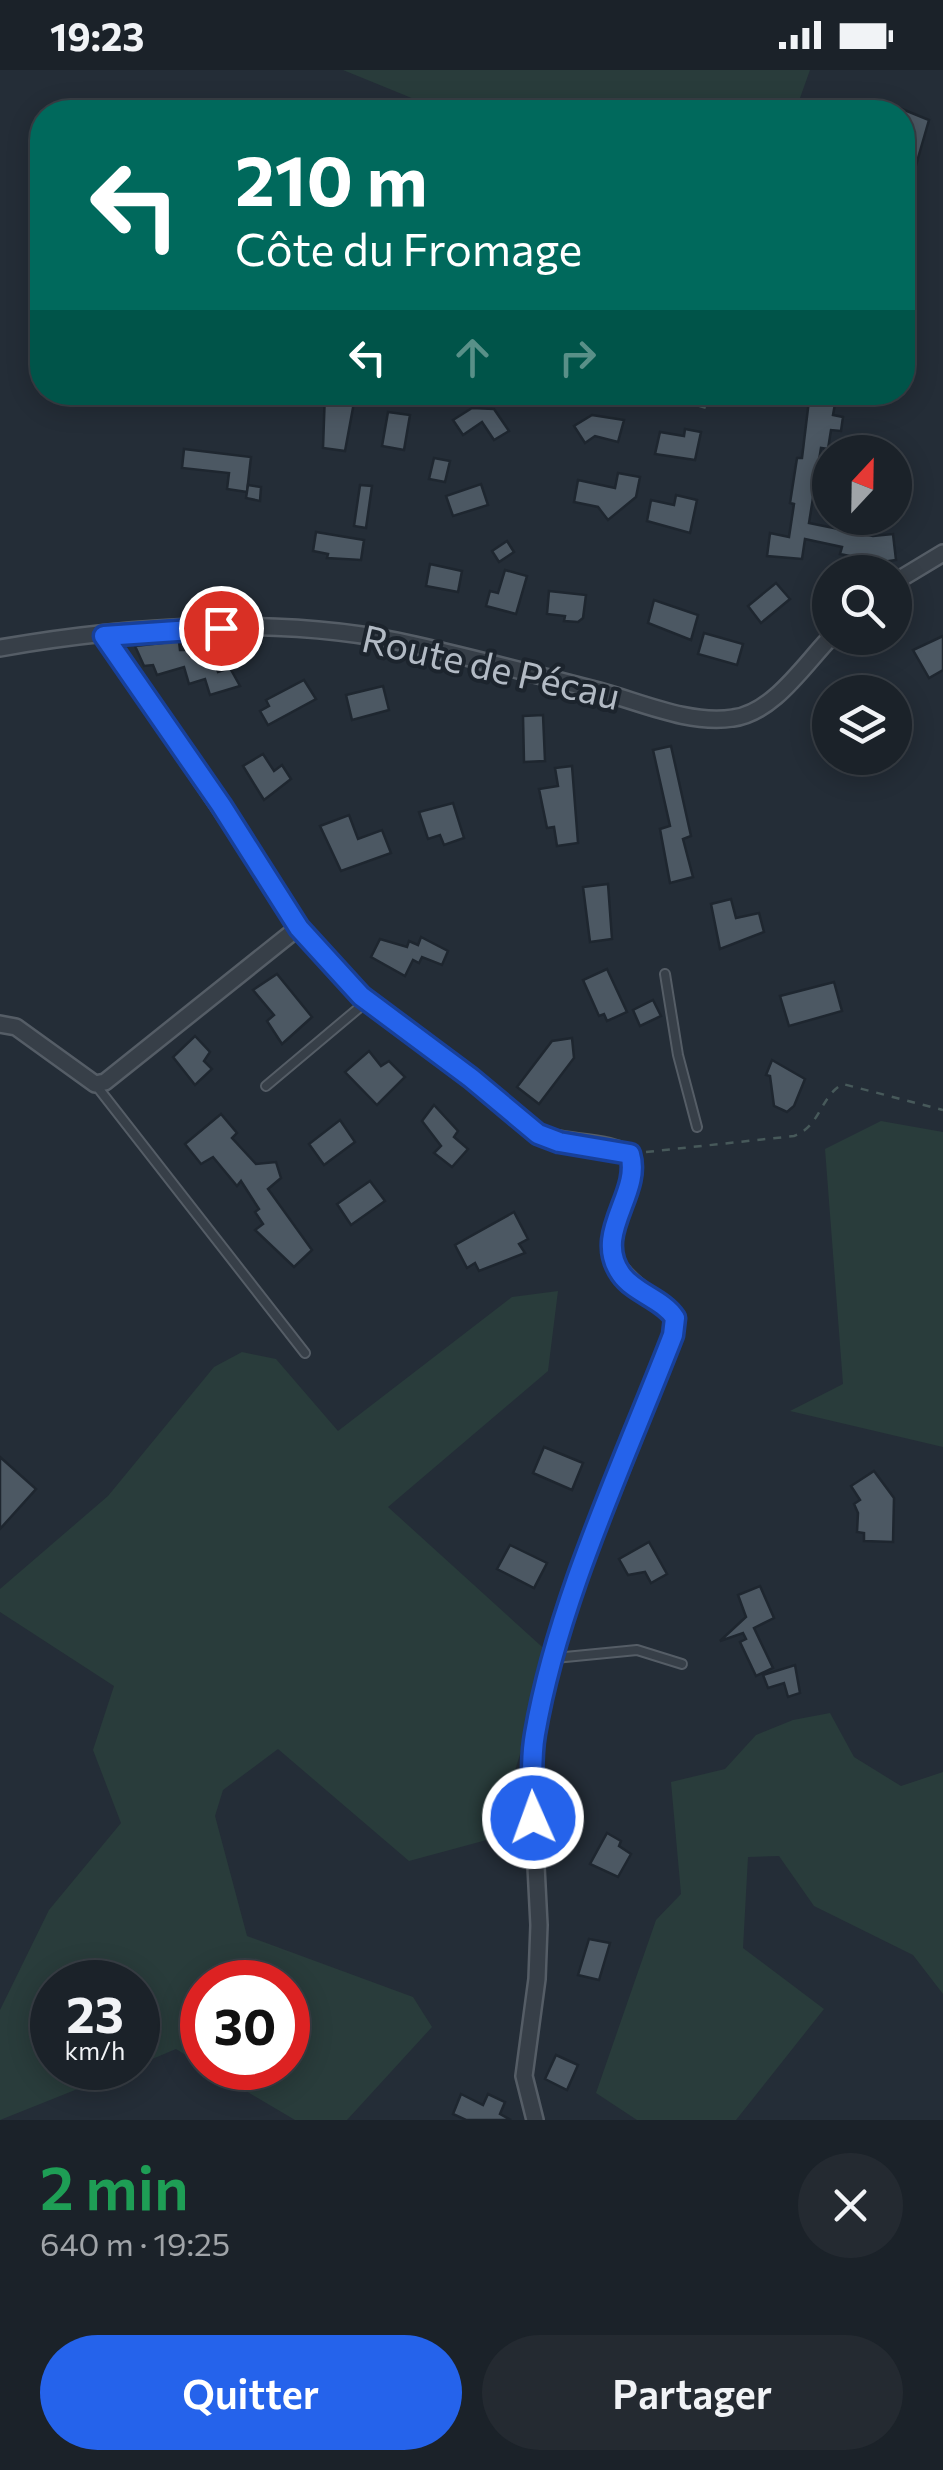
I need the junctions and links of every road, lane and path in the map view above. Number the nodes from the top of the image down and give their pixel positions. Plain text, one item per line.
1 (696, 405) edge
2 (706, 408) dead end
3 (943, 554) edge
4 (912, 572) edge
5 (104, 636) junction
6 (0, 648) edge
7 (814, 655) edge
8 (299, 928) junction
9 (665, 974) dead end
10 (366, 1002) junction
11 (0, 1024) edge
12 (95, 1084) junction
13 (266, 1086) dead end
14 (943, 1110) edge
15 (697, 1127) dead end
16 (630, 1154) junction
17 (305, 1352) dead end
18 (554, 1658) junction
19 (682, 1664) dead end
20 (535, 2120) edge

1 - 2 path
3 - 4 street
5 - 6 street, Route de Pécau
5 - 7 street, Route de Pécau
5 - 8 street
8 - 10 street
8 - 12 street
9 - 15 lane
10 - 13 lane
10 - 16 street
11 - 12 street
12 - 17 lane
14 - 16 path
16 - 18 street
18 - 19 lane
18 - 20 street

